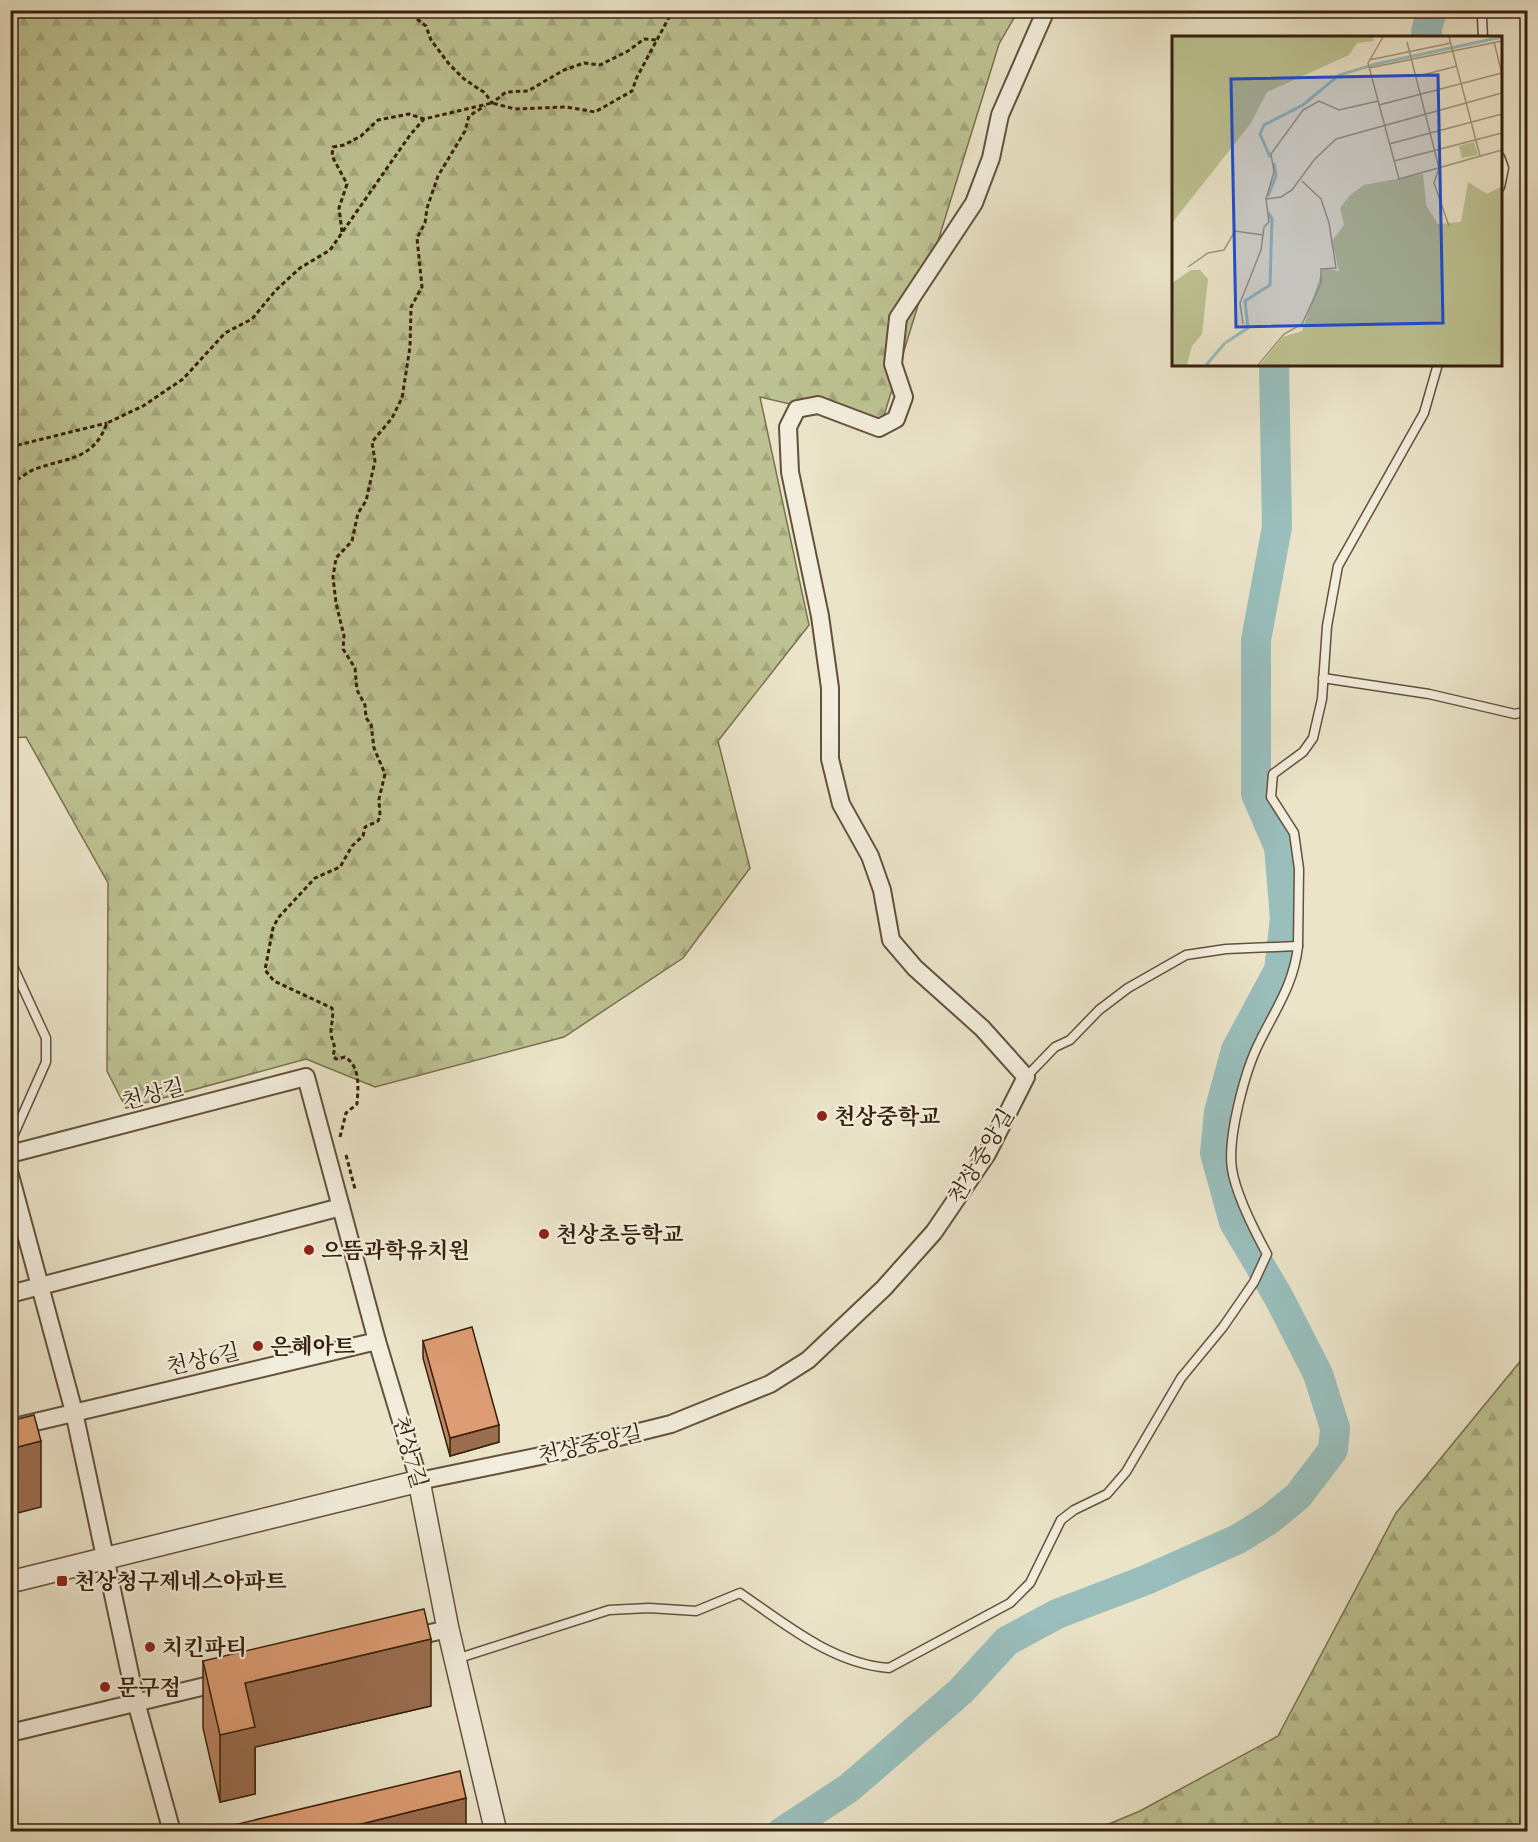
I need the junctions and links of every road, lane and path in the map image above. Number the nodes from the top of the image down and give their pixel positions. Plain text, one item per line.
1 (405, 10) edge
2 (674, 10) edge
3 (1046, 10) edge
4 (1482, 18) dead end
5 (1483, 36) edge
6 (656, 39) junction
7 (492, 104) junction
8 (484, 106) junction
9 (424, 119) junction
10 (1502, 162) edge
11 (1502, 178) edge
12 (343, 234) junction
13 (1437, 366) edge
14 (107, 423) junction
15 (10, 447) edge
16 (10, 483) edge
17 (1323, 678) junction
18 (1527, 711) edge
19 (1294, 946) junction
20 (10, 960) edge
21 (306, 1077) joint
22 (1026, 1077) junction
23 (10, 1143) edge
24 (10, 1154) edge
25 (10, 1175) edge
26 (341, 1207) junction
27 (41, 1287) junction
28 (10, 1294) edge
29 (377, 1341) junction
30 (74, 1412) junction
31 (10, 1428) edge
32 (419, 1481) junction
33 (105, 1559) junction
34 (10, 1582) edge
35 (448, 1629) junction
36 (390, 1642) edge
37 (455, 1659) junction
38 (240, 1677) edge
39 (136, 1702) junction
40 (10, 1733) edge
41 (172, 1832) edge
42 (496, 1832) edge

1 - 7 path
2 - 6 path
3 - 22 street
4 - 5 lane
6 - 7 path
6 - 7 path
7 - 8 path
8 - 9 path
8 - 26 path
9 - 12 path
9 - 12 path
10 - 11 lane
12 - 14 path
13 - 17 lane
14 - 15 path
14 - 16 path
17 - 18 lane
17 - 19 lane
19 - 22 lane
19 - 37 lane
20 - 23 lane
21 - 24 street, 천상길
21 - 26 street, 천상7길
22 - 32 street, 천상중앙길
25 - 27 street
26 - 27 street
26 - 29 street, 천상7길
27 - 28 street
27 - 30 street
29 - 30 street, 천상6길
29 - 32 street, 천상7길
30 - 31 street, 천상6길
30 - 33 street
32 - 33 street, 천상중앙길
32 - 35 street, 천상7길
33 - 34 street, 천상중앙길
33 - 39 street
35 - 36 street
35 - 37 street, 천상7길
37 - 42 street, 천상7길
38 - 39 street
39 - 40 street
39 - 41 street

